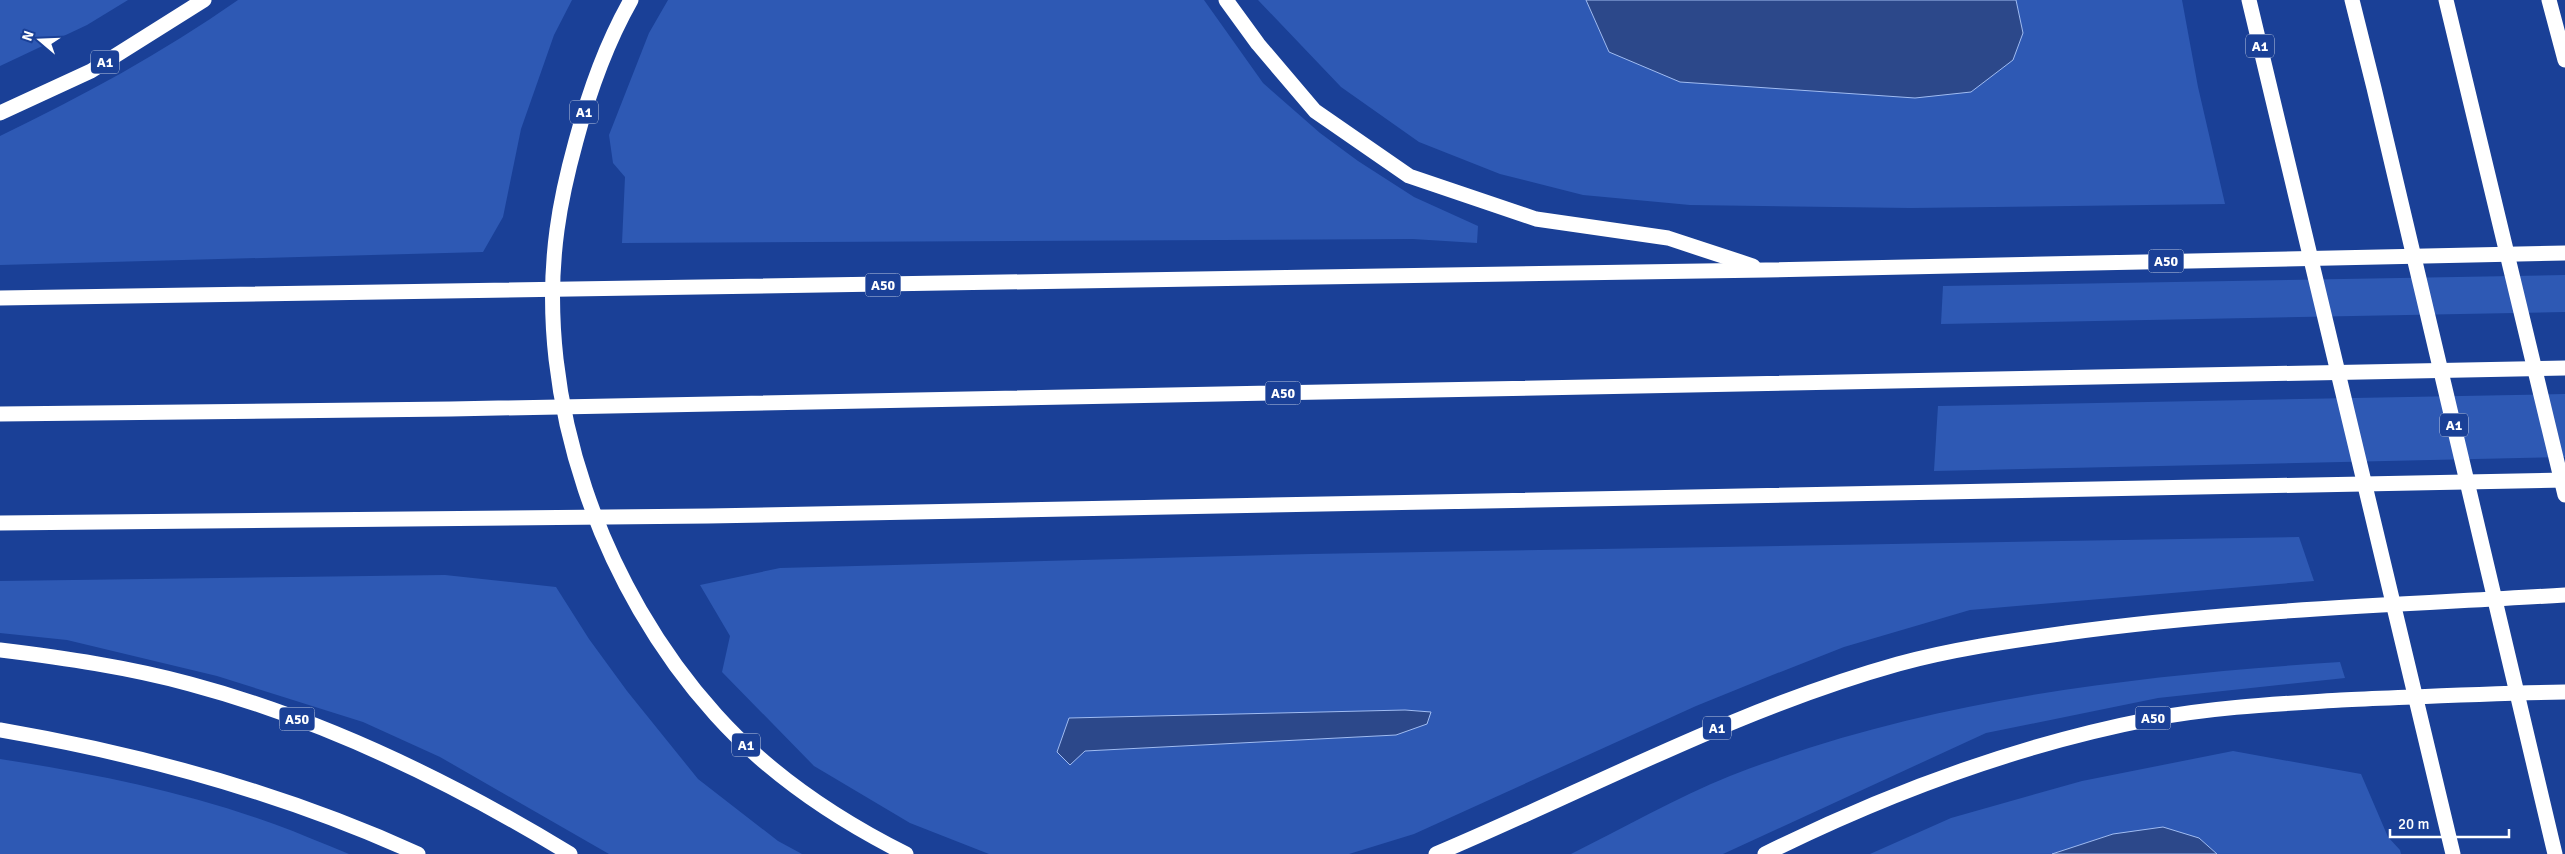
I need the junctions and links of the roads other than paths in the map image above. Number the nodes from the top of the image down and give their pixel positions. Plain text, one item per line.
1 (204, 0) edge
2 (631, 0) edge
3 (1226, 0) edge
4 (2249, 0) edge
5 (2352, 0) edge
6 (2446, 0) edge
7 (2549, 0) edge
8 (2565, 60) edge
9 (0, 113) edge
10 (2565, 253) edge
11 (1766, 270) junction
12 (0, 298) edge
13 (2565, 368) edge
14 (0, 414) edge
15 (2565, 480) edge
16 (2565, 496) edge
17 (0, 524) edge
18 (2565, 595) edge
19 (0, 650) edge
20 (2565, 692) edge
21 (0, 730) edge
22 (418, 854) edge
23 (570, 854) edge
24 (906, 854) edge
25 (1436, 854) edge
26 (1765, 854) edge
27 (2453, 854) edge
28 (2555, 854) edge

1 - 9 highway, A1
2 - 24 highway, A1
3 - 11 highway, A50
4 - 27 highway, A1
5 - 28 highway, A1
6 - 16 highway
7 - 8 highway
10 - 11 highway, A50
11 - 12 highway, A50
13 - 14 highway, A50
15 - 17 highway
18 - 25 highway, A1
19 - 23 highway, A50
20 - 26 highway, A50
21 - 22 highway

